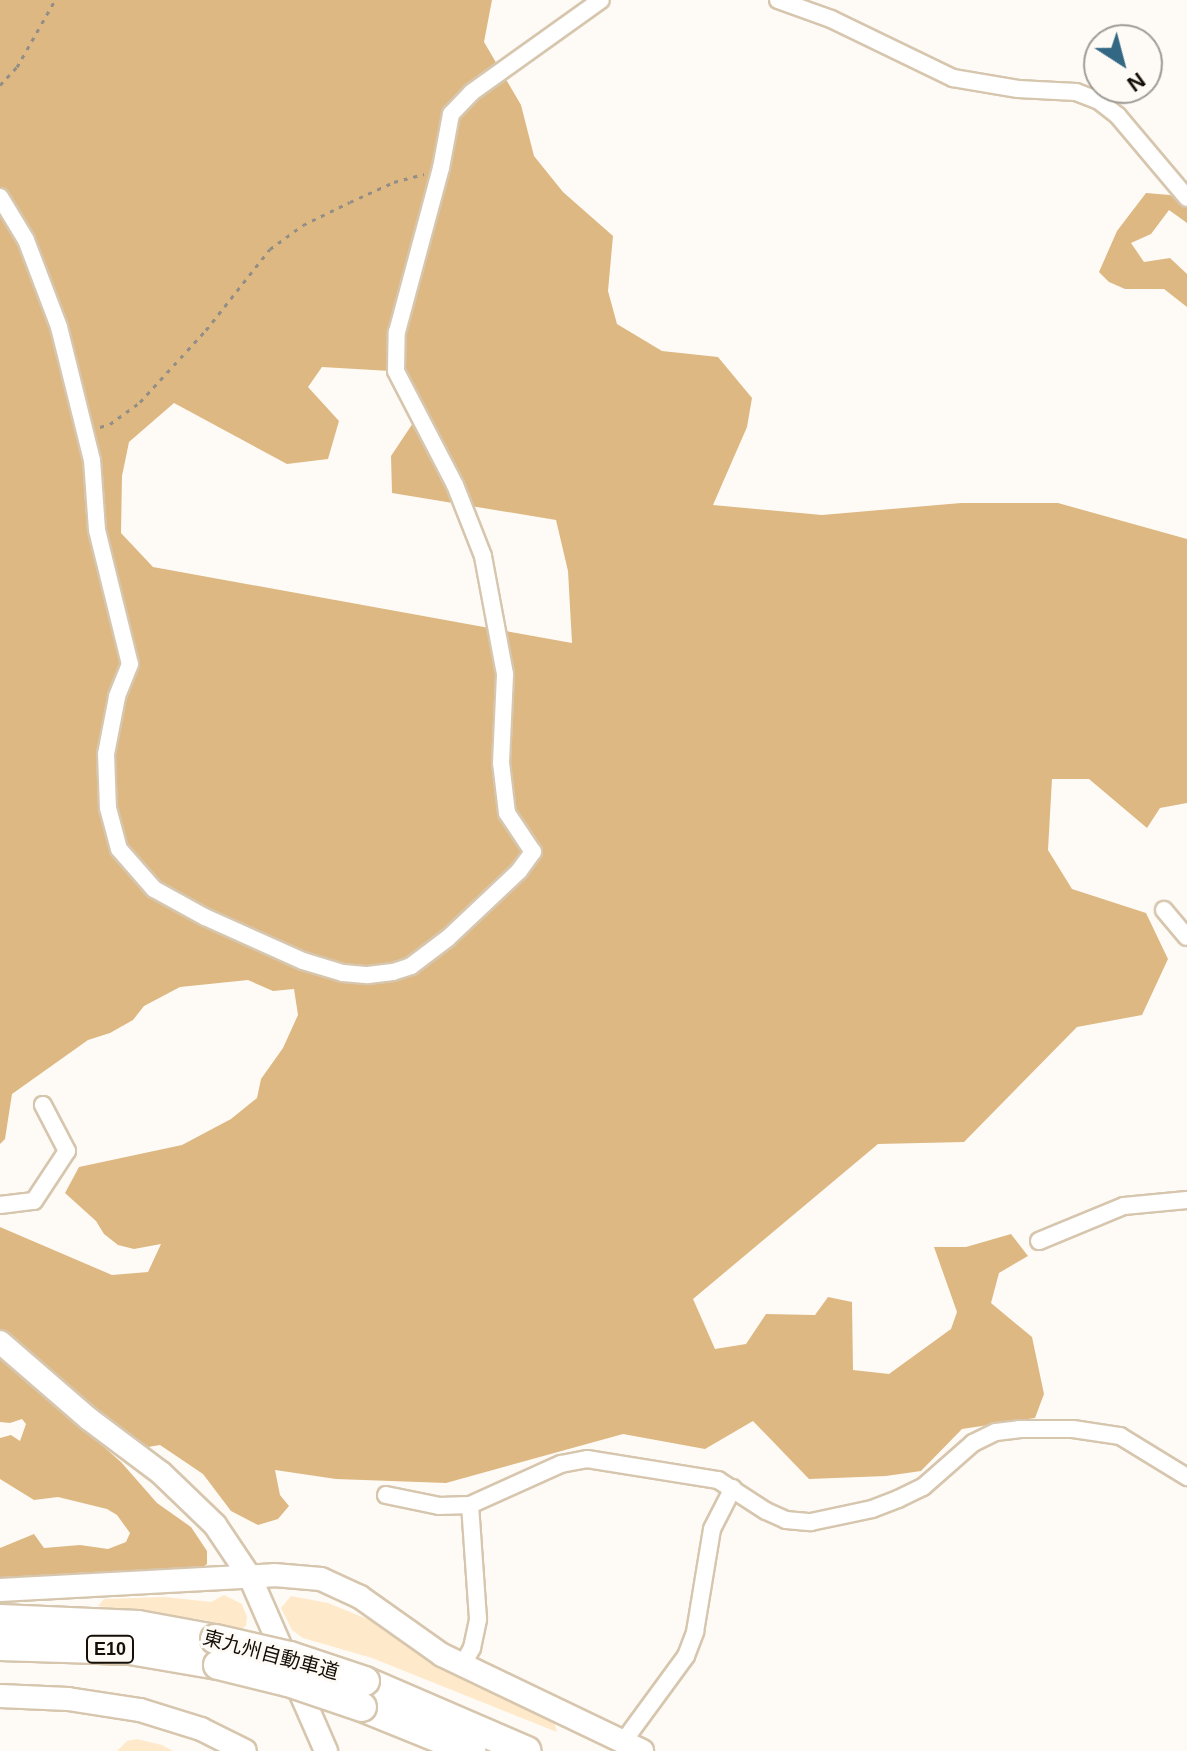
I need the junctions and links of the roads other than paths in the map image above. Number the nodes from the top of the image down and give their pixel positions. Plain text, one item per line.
1 (601, 0) edge
2 (778, 0) edge
3 (0, 197) edge
4 (1187, 198) edge
5 (1164, 910) dead end
6 (1187, 937) edge
7 (43, 1105) dead end
8 (1187, 1200) edge
9 (0, 1205) edge
10 (1039, 1241) dead end
11 (0, 1342) edge
12 (1187, 1477) edge
13 (733, 1488) junction
14 (386, 1495) dead end
15 (470, 1505) junction
16 (250, 1577) junction
17 (0, 1590) edge
18 (0, 1619) edge
19 (0, 1646) edge
20 (216, 1652) junction
21 (462, 1666) junction
22 (364, 1694) junction
23 (0, 1696) edge
24 (633, 1747) edge
25 (319, 1748) edge
26 (245, 1751) edge
27 (471, 1751) edge
28 (527, 1751) edge

1 - 3 street
2 - 4 street
5 - 6 street
7 - 9 street
8 - 10 street
11 - 16 street
12 - 13 street
13 - 15 street
13 - 24 street
14 - 15 street
15 - 21 street
16 - 17 street
16 - 21 street
16 - 25 street
18 - 20 highway, 東九州自動車道 / E10
19 - 20 highway, 東九州自動車道 / E10
20 - 22 highway, 東九州自動車道 / E10, bridge
21 - 24 street
22 - 27 highway, 東九州自動車道 / E10
22 - 28 highway, 東九州自動車道 / E10
23 - 26 street

